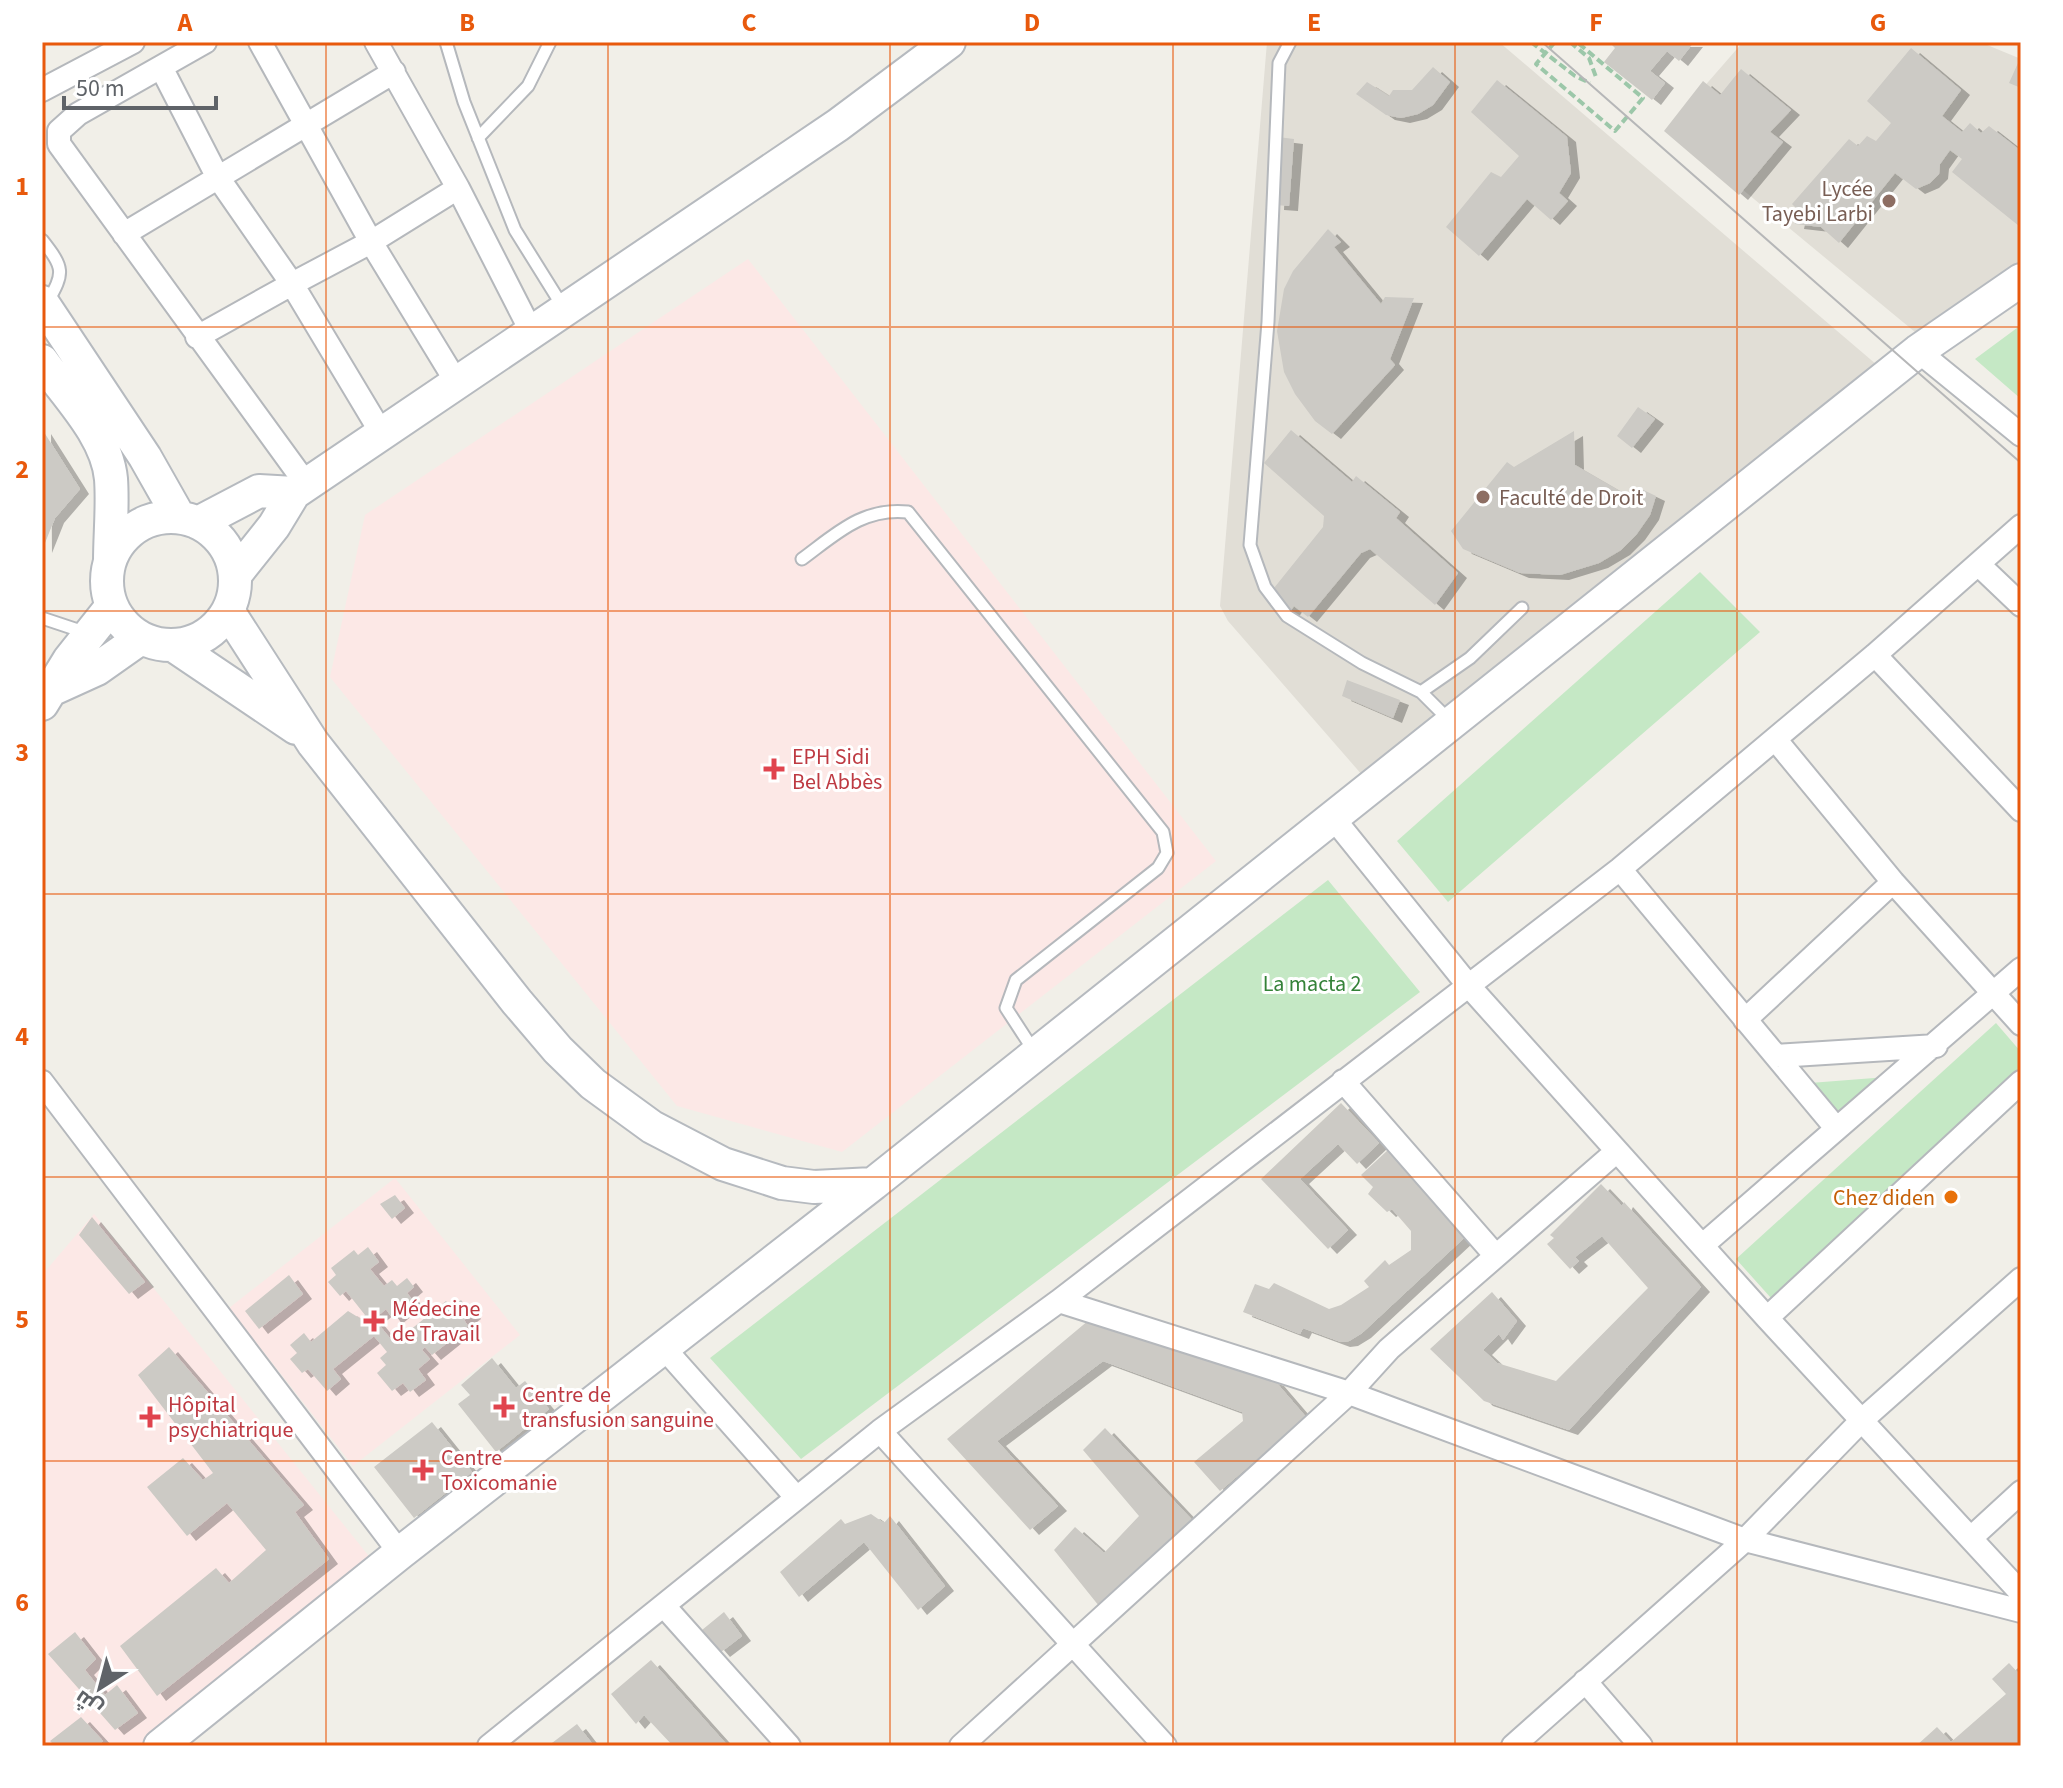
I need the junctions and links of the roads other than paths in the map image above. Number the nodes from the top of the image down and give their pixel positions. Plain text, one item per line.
1 (133, 42) edge
2 (205, 42) edge
3 (260, 42) edge
4 (376, 42) edge
5 (446, 42) edge
6 (550, 42) edge
7 (949, 42) edge
8 (1290, 42) edge
9 (162, 69) junction
10 (394, 72) junction
11 (42, 90) edge
12 (304, 125) junction
13 (478, 138) junction
14 (217, 176) junction
15 (458, 188) junction
16 (124, 234) junction
17 (42, 240) edge
18 (371, 242) junction
19 (2021, 280) edge
20 (292, 284) junction
21 (43, 304) edge
22 (566, 311) junction
23 (532, 333) junction
24 (197, 337) junction
25 (1918, 351) junction
26 (42, 361) edge
27 (457, 383) junction
28 (382, 434) junction
29 (2021, 435) edge
30 (300, 489) junction
31 (188, 520) junction
32 (2021, 526) edge
33 (802, 559) dead end
34 (110, 561) junction
35 (1978, 564) junction
36 (235, 575) junction
37 (2021, 605) edge
38 (112, 606) junction
39 (1522, 608) dead end
40 (228, 611) junction
41 (42, 618) edge
42 (89, 633) junction
43 (141, 638) junction
44 (173, 645) junction
45 (1875, 655) junction
46 (1421, 692) junction
47 (48, 696) edge
48 (1453, 725) junction
49 (1775, 739) junction
50 (313, 743) junction
51 (2021, 810) edge
52 (1334, 819) junction
53 (1620, 869) junction
54 (1893, 882) junction
55 (2021, 969) edge
56 (1468, 985) junction
57 (1996, 993) junction
58 (1745, 1020) junction
59 (2021, 1024) edge
60 (1936, 1046) junction
61 (1037, 1055) junction
62 (1776, 1056) junction
63 (1343, 1081) junction
64 (42, 1082) edge
65 (2021, 1082) edge
66 (1836, 1128) junction
67 (1617, 1151) junction
68 (873, 1184) junction
69 (1704, 1244) junction
70 (1496, 1256) junction
71 (2021, 1279) edge
72 (1059, 1301) junction
73 (1767, 1318) junction
74 (663, 1347) junction
75 (1349, 1393) junction
76 (1862, 1420) junction
77 (880, 1431) junction
78 (2021, 1492) edge
79 (796, 1497) junction
80 (1971, 1538) junction
81 (1745, 1540) junction
82 (400, 1553) junction
83 (2021, 1593) edge
84 (664, 1606) junction
85 (2021, 1611) edge
86 (1074, 1642) junction
87 (1585, 1681) junction
88 (160, 1746) edge
89 (489, 1746) edge
90 (789, 1746) edge
91 (961, 1746) edge
92 (1165, 1746) edge
93 (1513, 1746) edge
94 (1641, 1746) edge

1 - 11 street
2 - 9 street
3 - 12 street
4 - 10 street
5 - 13 lane
6 - 13 lane
7 - 22 main road
8 - 46 lane
9 - 14 street
9 - 16 street
10 - 12 street
10 - 15 street
12 - 14 street
12 - 18 street
13 - 22 lane
14 - 16 street
14 - 20 street
15 - 18 street
15 - 23 street
16 - 24 street
17 - 21 lane
18 - 20 street
18 - 27 street
19 - 25 main road
20 - 24 street
20 - 28 street
21 - 31 main road
22 - 23 main road
23 - 27 main road
24 - 30 street
25 - 29 street
25 - 48 main road
26 - 34 main road
27 - 28 main road
28 - 30 main road
30 - 31 main road
30 - 36 main road
31 - 34 main road
31 - 36 main road
32 - 35 street
33 - 61 lane
34 - 38 main road
35 - 37 street
35 - 45 street
36 - 40 main road
38 - 42 main road
38 - 43 main road
39 - 46 lane
40 - 44 main road
40 - 50 main road
41 - 42 lane
42 - 47 main road
43 - 44 main road
43 - 47 main road
44 - 50 main road
45 - 49 street
45 - 51 street
46 - 48 lane
48 - 52 main road
49 - 53 street
49 - 54 street
50 - 68 main road
52 - 56 street
52 - 61 main road
53 - 56 street
53 - 58 street
54 - 57 street
54 - 58 street
55 - 57 street
56 - 63 street
56 - 67 street
57 - 59 street
57 - 60 street
58 - 62 street
60 - 62 street
60 - 66 street
61 - 68 main road
62 - 66 street
63 - 70 street
63 - 72 street
64 - 82 street
65 - 73 street
66 - 69 street
67 - 69 street
67 - 70 street
68 - 74 main road
69 - 73 street
70 - 75 street
71 - 76 street
72 - 75 street
72 - 77 street
73 - 76 street
74 - 79 street
74 - 82 main road
75 - 81 street
75 - 86 street
76 - 80 street
76 - 81 street
77 - 79 street
77 - 86 street
78 - 80 street
79 - 84 street
80 - 83 street
81 - 85 street
81 - 87 street
82 - 88 main road
84 - 89 street
84 - 90 street
86 - 91 street
86 - 92 street
87 - 93 street
87 - 94 street

